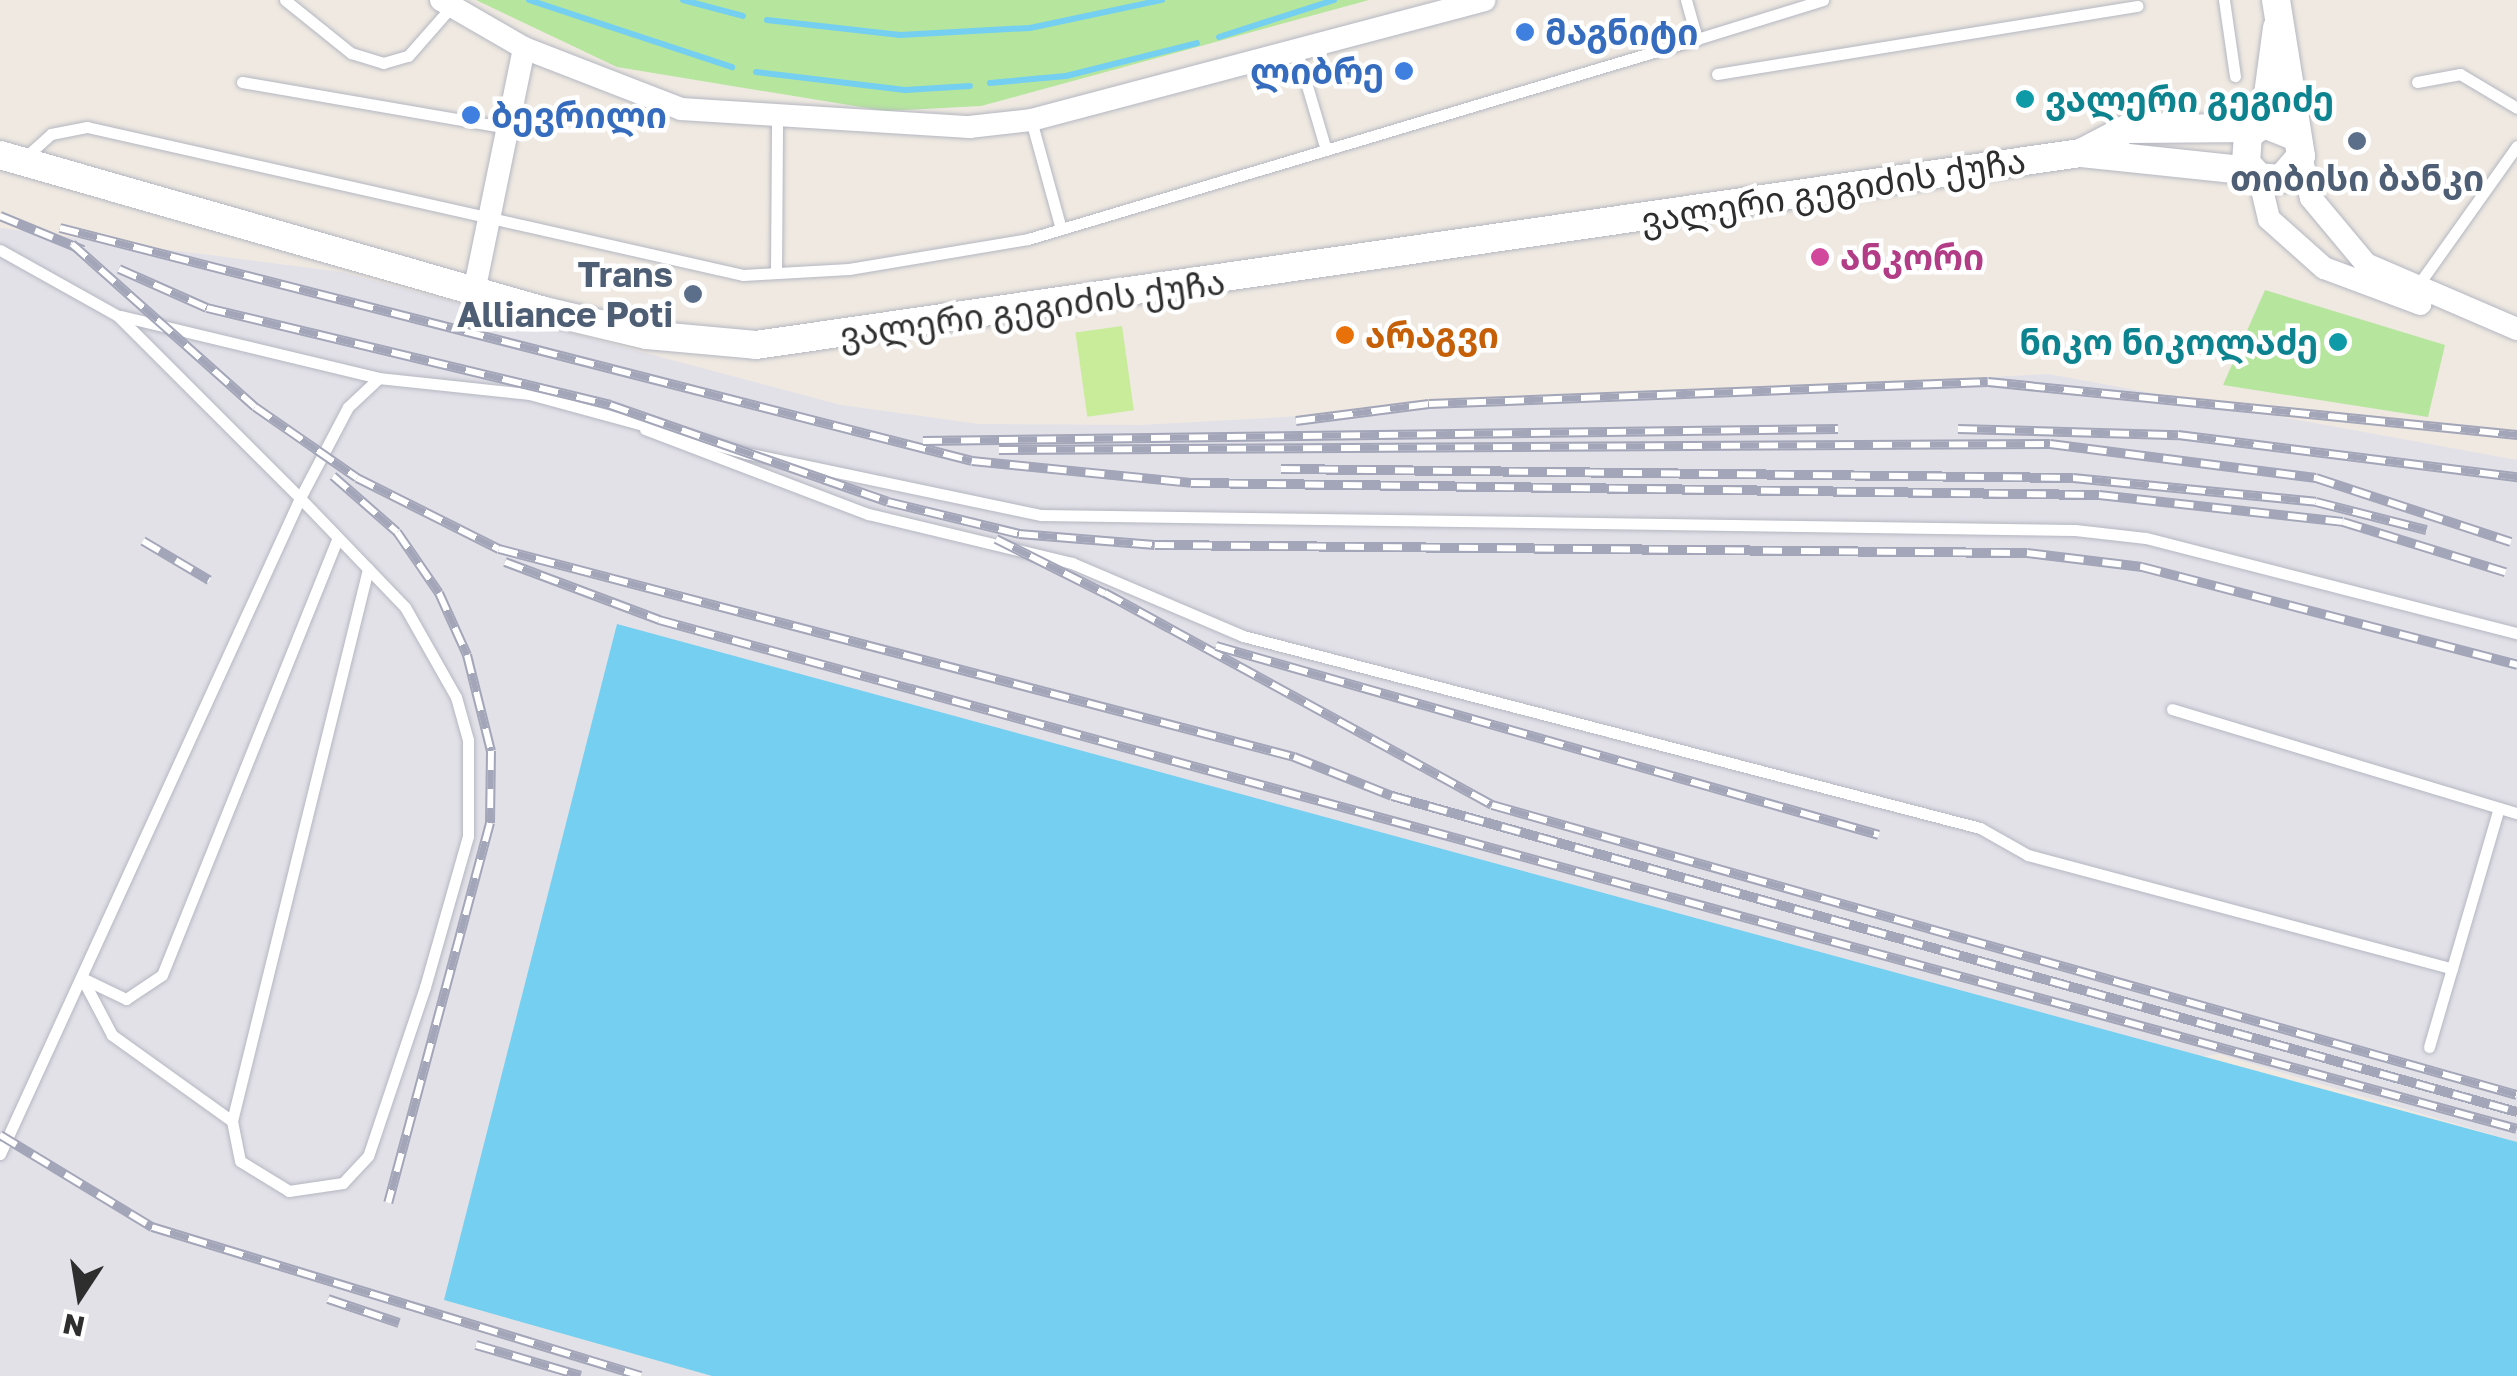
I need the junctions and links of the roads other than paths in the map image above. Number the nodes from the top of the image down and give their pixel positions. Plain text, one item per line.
1 (285, 0) edge
2 (1484, 0) edge
3 (1686, 0) edge
4 (1823, 0) edge
5 (2075, 0) edge
6 (2224, 0) edge
7 (446, 4) edge
8 (2138, 6) dead end
9 (2277, 11) edge
10 (2078, 16) junction
11 (1697, 39) junction
12 (524, 48) junction
13 (1297, 52) junction
14 (1717, 74) dead end
15 (2236, 76) dead end
16 (242, 82) dead end
17 (2417, 82) dead end
18 (2517, 108) edge
19 (1030, 120) junction
20 (777, 122) junction
21 (2260, 126) junction
22 (507, 128) junction
23 (2299, 146) junction
24 (2517, 146) edge
25 (1326, 150) junction
26 (2080, 153) junction
27 (10, 158) edge
28 (2255, 174) junction
29 (487, 216) junction
30 (1060, 230) junction
31 (0, 250) edge
32 (776, 273) junction
33 (2414, 291) junction
34 (474, 292) junction
35 (2466, 313) junction
36 (118, 316) junction
37 (2517, 330) edge
38 (379, 378) junction
39 (610, 412) junction
40 (300, 498) junction
41 (338, 538) junction
42 (368, 569) junction
43 (2517, 633) edge
44 (2172, 709) dead end
45 (2500, 808) junction
46 (2517, 813) edge
47 (2452, 968) junction
48 (82, 978) junction
49 (2429, 1048) dead end
50 (232, 1121) junction
51 (0, 1154) edge

1 - 7 lane
2 - 13 street
3 - 11 lane
4 - 11 lane
5 - 10 lane
6 - 15 lane
7 - 12 street
8 - 10 lane
9 - 21 street
9 - 23 street
10 - 14 lane
11 - 25 lane
12 - 20 street
12 - 22 street
13 - 19 street
13 - 25 lane
16 - 22 lane
17 - 18 lane
19 - 20 street
19 - 30 lane
20 - 32 lane
21 - 23 street
21 - 26 street, ვალერი გეგიძის ქუჩა
21 - 28 street
22 - 29 street
23 - 28 street
23 - 33 street
24 - 33 lane
25 - 30 lane
26 - 28 street, ვალერი გეგიძის ქუჩა
26 - 34 street, ვალერი გეგიძის ქუჩა
27 - 29 lane
27 - 34 street, ვალერი გეგიძის ქუჩა
28 - 35 street
29 - 32 lane
29 - 34 street
30 - 32 lane
31 - 36 lane
33 - 35 street
35 - 37 street
36 - 38 lane
36 - 40 lane
38 - 39 lane
38 - 40 lane
39 - 43 lane
39 - 47 lane
40 - 41 lane
40 - 48 lane
41 - 42 lane
41 - 48 lane
42 - 50 lane
42 - 50 lane
44 - 45 lane
45 - 46 lane
45 - 47 lane
47 - 49 lane
48 - 50 lane
48 - 51 lane

